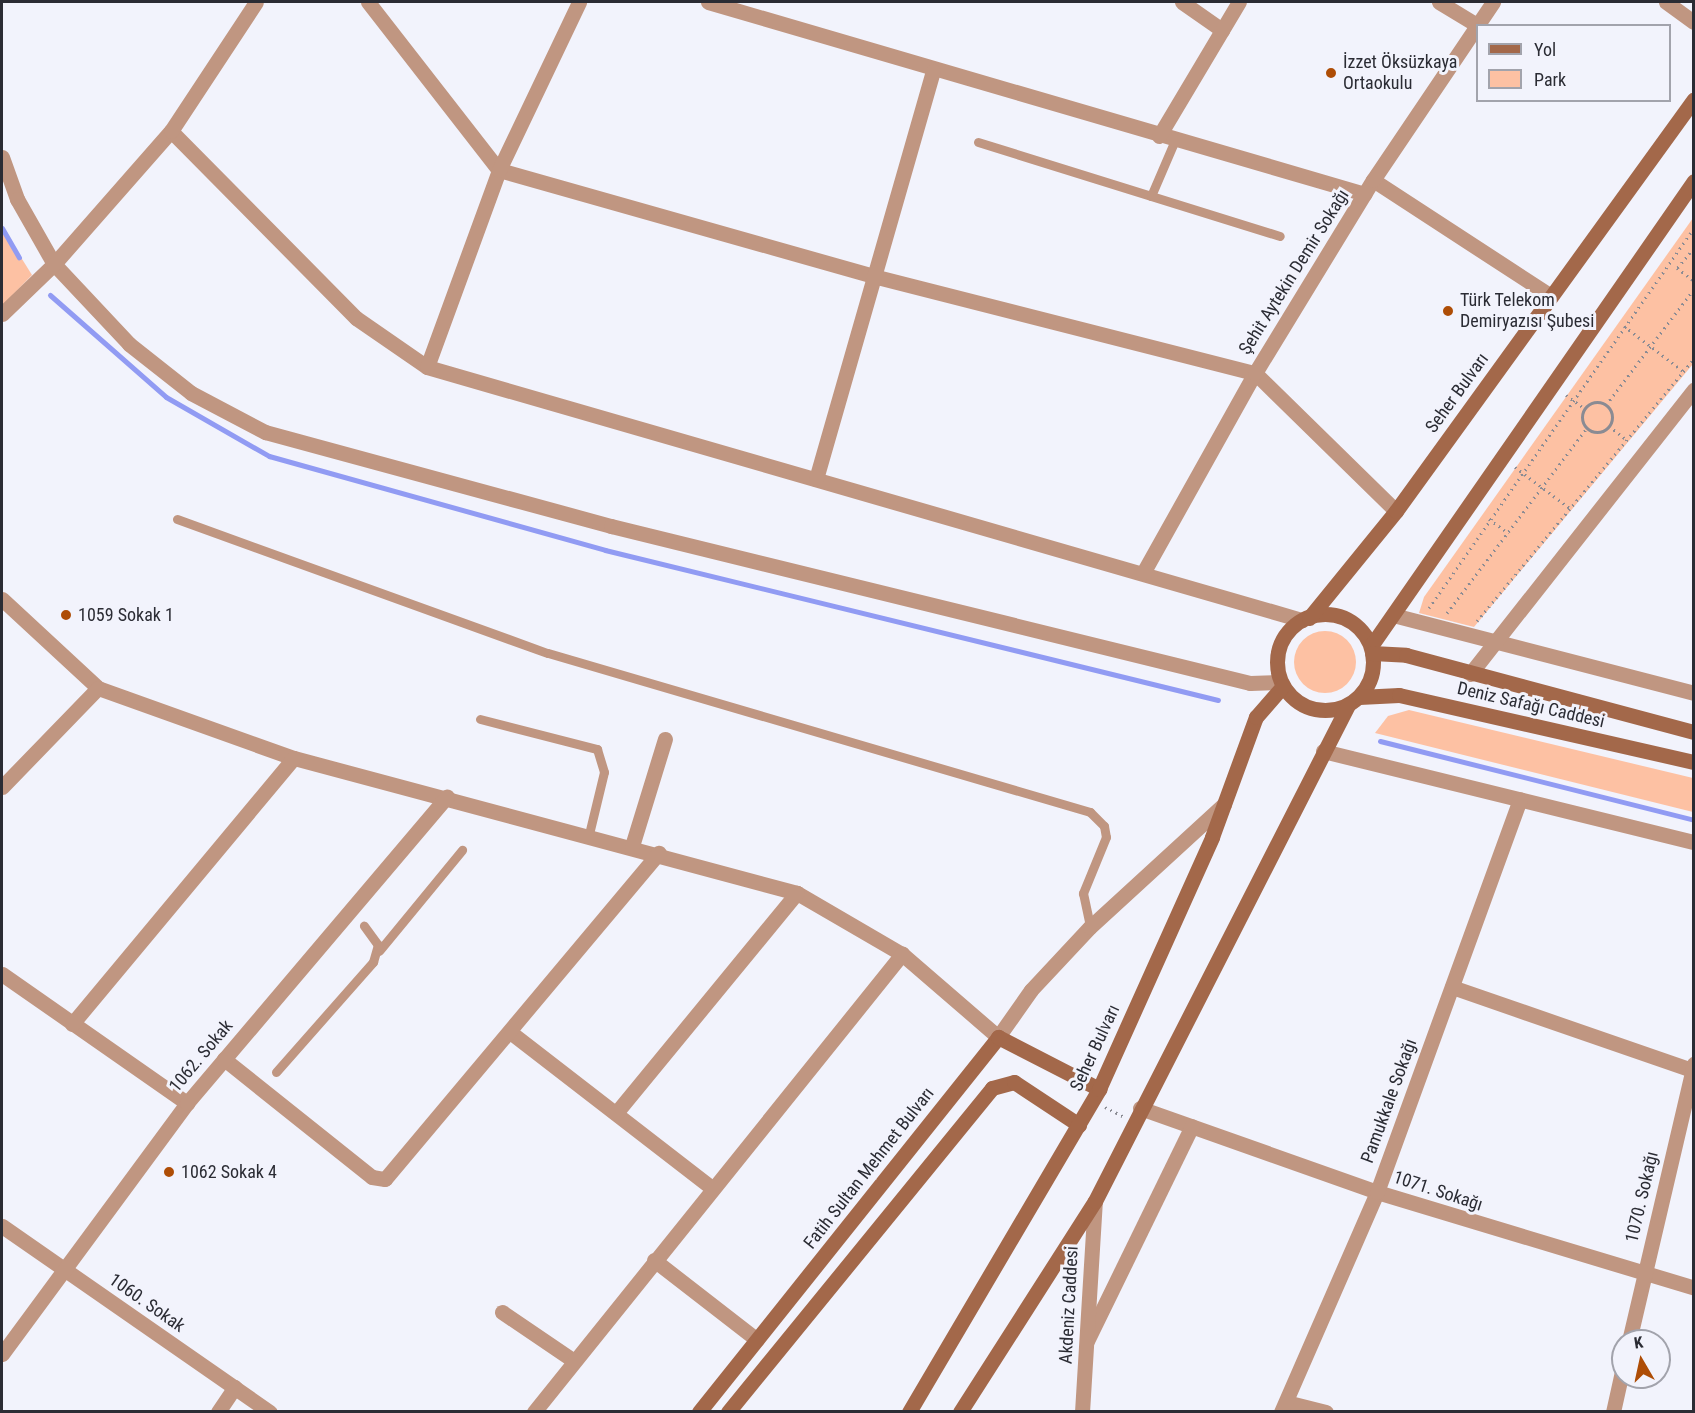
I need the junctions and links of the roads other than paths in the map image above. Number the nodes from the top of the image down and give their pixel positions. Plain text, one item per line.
1 (256, 2) edge
2 (368, 2) edge
3 (579, 2) edge
4 (708, 2) edge
5 (1182, 2) edge
6 (1239, 2) edge
7 (1439, 2) edge
8 (1493, 2) edge
9 (1666, 2) edge
10 (1694, 21) edge
11 (1476, 24) edge
12 (1478, 24) edge
13 (1476, 26) edge
14 (1222, 30) junction
15 (933, 71) junction
16 (1694, 99) edge
17 (171, 130) junction
18 (1159, 136) junction
19 (1175, 140) junction
20 (978, 142) dead end
21 (2, 157) edge
22 (499, 170) junction
23 (1373, 180) junction
24 (1694, 181) edge
25 (1365, 194) junction
26 (1151, 196) junction
27 (1280, 237) dead end
28 (54, 264) junction
29 (877, 277) junction
30 (1551, 296) junction
31 (2, 314) edge
32 (427, 367) junction
33 (1255, 374) junction
34 (1694, 389) edge
35 (816, 479) junction
36 (1395, 511) junction
37 (177, 519) dead end
38 (1143, 573) junction
39 (2, 599) edge
40 (1393, 615) junction
41 (1306, 619) junction
42 (1489, 644) junction
43 (1371, 650) junction
44 (1470, 674) junction
45 (1282, 684) junction
46 (98, 688) junction
47 (1694, 693) edge
48 (1353, 701) junction
49 (480, 719) dead end
50 (1694, 732) edge
51 (665, 739) dead end
52 (1323, 751) junction
53 (294, 758) junction
54 (1694, 762) edge
55 (2, 787) edge
56 (447, 795) junction
57 (1520, 799) junction
58 (1224, 804) junction
59 (589, 834) junction
60 (1694, 842) edge
61 (632, 846) junction
62 (462, 850) dead end
63 (659, 854) junction
64 (797, 893) junction
65 (364, 926) dead end
66 (1090, 927) junction
67 (379, 951) junction
68 (903, 954) junction
69 (2, 974) edge
70 (1452, 987) junction
71 (72, 1024) junction
72 (510, 1032) junction
73 (998, 1037) junction
74 (224, 1059) junction
75 (1693, 1068) edge
76 (276, 1072) dead end
77 (1096, 1095) junction
78 (187, 1103) junction
79 (616, 1113) junction
80 (1137, 1114) junction
81 (1079, 1125) junction
82 (1192, 1126) junction
83 (712, 1188) junction
84 (1377, 1192) junction
85 (1095, 1201) junction
86 (2, 1226) edge
87 (654, 1260) junction
88 (62, 1268) junction
89 (1643, 1276) junction
90 (1694, 1288) edge
91 (502, 1312) dead end
92 (1632, 1329) edge
93 (757, 1340) junction
94 (1087, 1341) junction
95 (2, 1354) edge
96 (574, 1361) junction
97 (235, 1387) junction
98 (1618, 1389) edge
99 (1284, 1407) edge
100 (218, 1412) edge
101 (270, 1412) edge
102 (534, 1412) edge
103 (699, 1412) edge
104 (728, 1412) edge
105 (909, 1412) edge
106 (960, 1412) edge
107 (1082, 1412) edge
108 (1326, 1412) edge
109 (1613, 1412) edge

1 - 17 street
2 - 22 street
3 - 22 street
4 - 15 street
5 - 14 street
6 - 14 street
7 - 11 street
8 - 12 street, Şehit Aytekin Demir Sokağı
9 - 10 street
13 - 23 street, Şehit Aytekin Demir Sokağı
14 - 18 street
15 - 18 street
15 - 29 street
16 - 30 main road, Seher Bulvarı
17 - 28 street
17 - 32 street
18 - 19 street
19 - 25 street
19 - 26 lane
20 - 26 lane
21 - 28 street
22 - 29 street
22 - 32 street
23 - 25 street, Şehit Aytekin Demir Sokağı
23 - 30 street
24 - 40 main road
25 - 33 street, Şehit Aytekin Demir Sokağı
26 - 27 lane
28 - 31 street
28 - 45 street
29 - 33 street
29 - 35 street
30 - 36 main road, Seher Bulvarı
32 - 35 street
33 - 36 street
33 - 38 street, Şehit Aytekin Demir Sokağı
34 - 42 street
35 - 38 street
36 - 41 main road, Seher Bulvarı
37 - 66 lane
38 - 41 street
39 - 46 street
40 - 42 street
40 - 43 main road
41 - 43 main road
41 - 45 main road
42 - 44 street
42 - 47 street
43 - 44 main road, Deniz Safağı Caddesi
43 - 48 main road
44 - 50 main road, Deniz Safağı Caddesi
45 - 48 main road
45 - 58 main road, Seher Bulvarı
46 - 53 street
46 - 55 street
48 - 52 main road
48 - 54 main road, Deniz Safağı Caddesi
49 - 59 lane
51 - 61 street
52 - 57 street
52 - 80 main road
53 - 56 street
53 - 71 street
56 - 59 street
56 - 74 street, 1062. Sokak
57 - 60 street
57 - 70 street, Pamukkale Sokağı
58 - 66 street
58 - 77 main road, Seher Bulvarı
59 - 61 street
61 - 63 street
62 - 67 lane
63 - 64 street
63 - 72 street
64 - 68 street
64 - 79 street
65 - 67 lane
66 - 73 street
67 - 76 lane
68 - 73 street
68 - 83 street
69 - 71 street
70 - 75 street
70 - 84 street, Pamukkale Sokağı
71 - 78 street
72 - 74 street
72 - 79 street
73 - 77 main road
73 - 93 main road, Fatih Sultan Mehmet Bulvarı
74 - 78 street, 1062. Sokak
75 - 89 street, 1070. Sokağı
77 - 81 main road, Seher Bulvarı
78 - 88 street, 1062. Sokak
79 - 83 street
80 - 82 street, 1071. Sokağı
80 - 85 main road
81 - 104 main road
81 - 105 main road, Seher Bulvarı
82 - 84 street, 1071. Sokağı
82 - 94 street
83 - 87 street
84 - 89 street, 1071. Sokağı
84 - 99 street, Pamukkale Sokağı
85 - 94 street, Akdeniz Caddesi
85 - 106 main road
86 - 88 street, 1060. Sokak
87 - 93 street
87 - 96 street
88 - 95 street, 1062. Sokak
88 - 97 street, 1060. Sokak
89 - 90 street, 1071. Sokağı
89 - 92 street, 1070. Sokağı
91 - 96 street
93 - 103 main road, Fatih Sultan Mehmet Bulvarı
94 - 107 street, Akdeniz Caddesi
96 - 102 street
97 - 100 street
97 - 101 street, 1060. Sokak
98 - 109 street
99 - 108 street

